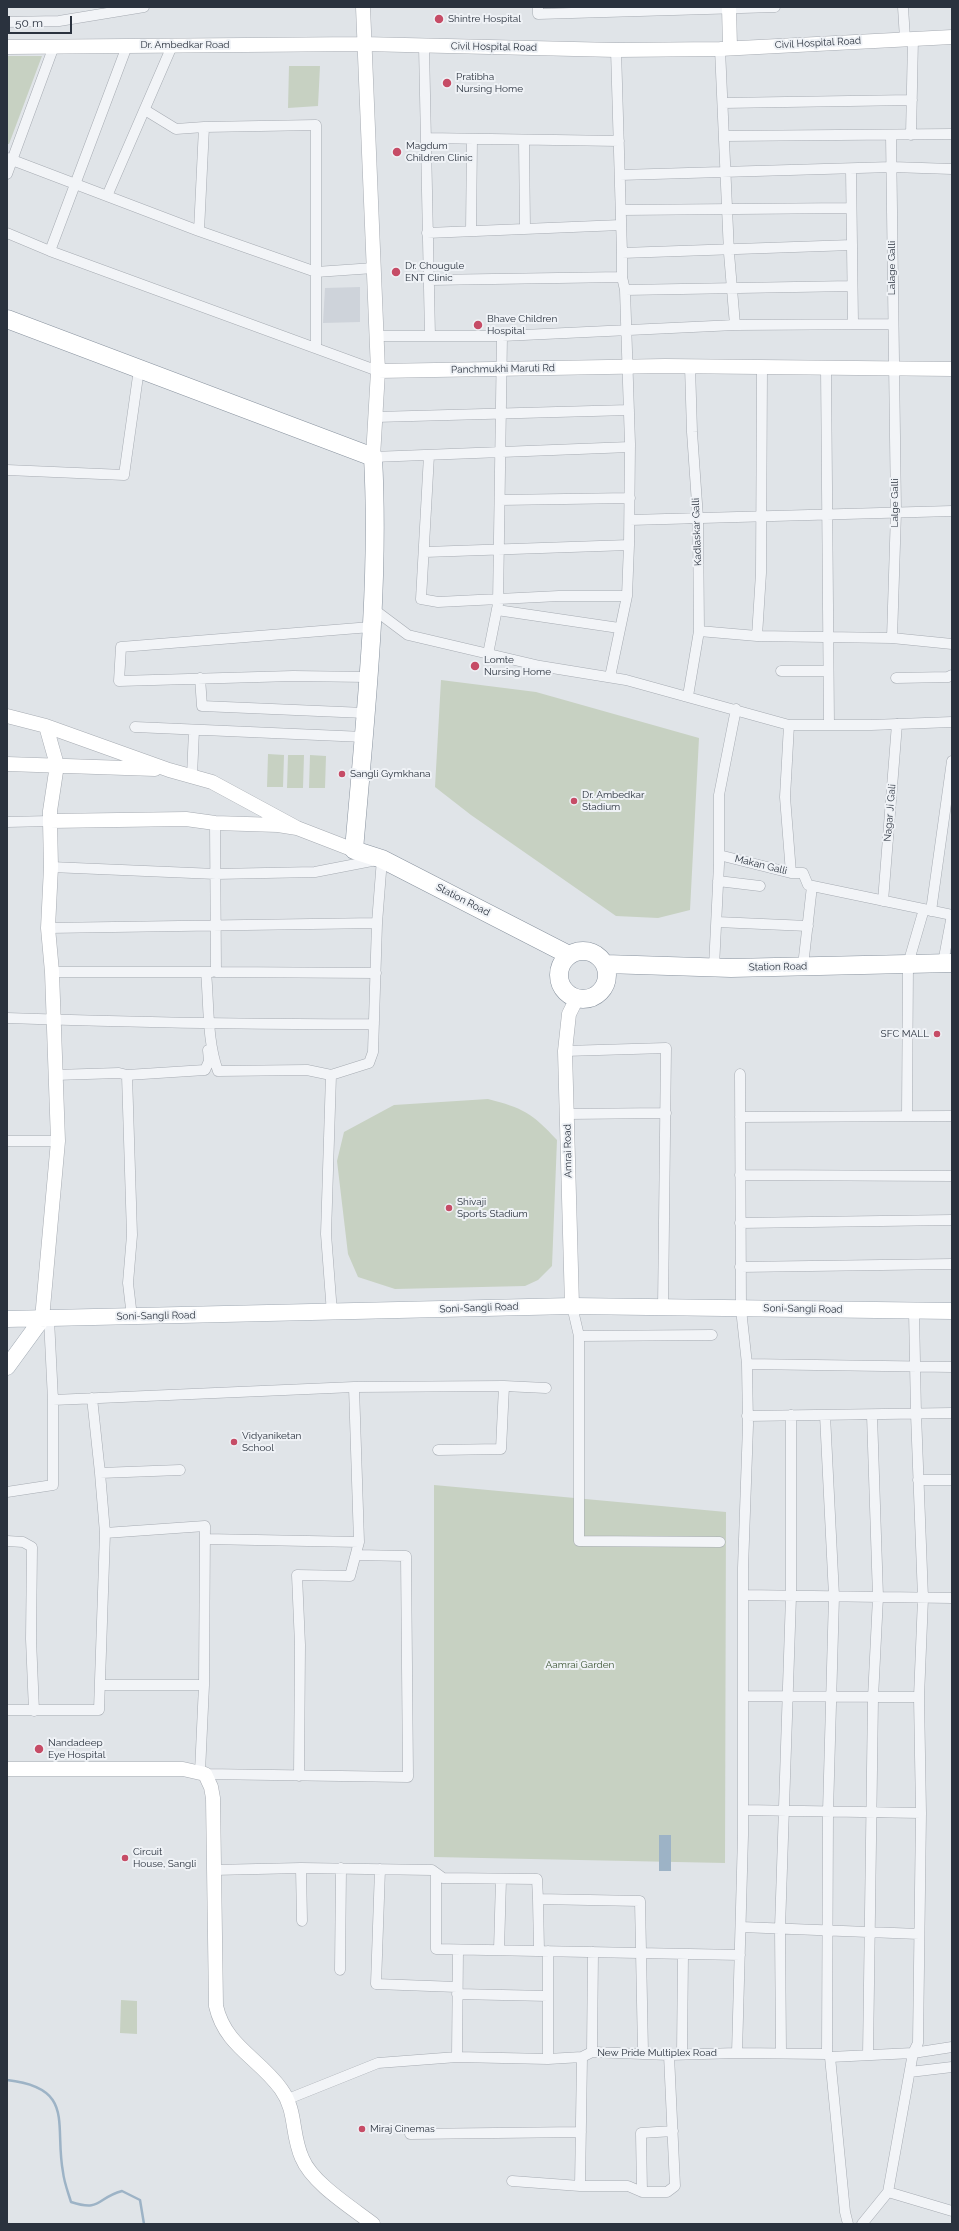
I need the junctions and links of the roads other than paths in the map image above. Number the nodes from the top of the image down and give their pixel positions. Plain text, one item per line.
1 (144, 7) edge
2 (363, 7) edge
3 (538, 7) edge
4 (775, 7) edge
5 (903, 7) edge
6 (730, 8) edge
7 (671, 9) edge
8 (7, 22) edge
9 (952, 37) edge
10 (909, 39) junction
11 (363, 44) junction
12 (54, 46) junction
13 (128, 46) junction
14 (172, 46) junction
15 (424, 46) junction
16 (7, 47) edge
17 (725, 48) junction
18 (616, 50) junction
19 (912, 100) junction
20 (723, 103) junction
21 (145, 110) junction
22 (204, 127) junction
23 (952, 134) edge
24 (891, 135) junction
25 (911, 135) junction
26 (724, 136) junction
27 (426, 138) junction
28 (472, 139) junction
29 (524, 140) junction
30 (619, 141) junction
31 (10, 159) edge
32 (892, 167) junction
33 (952, 168) edge
34 (851, 169) junction
35 (726, 172) junction
36 (7, 174) edge
37 (620, 175) junction
38 (76, 183) junction
39 (107, 196) junction
40 (852, 208) junction
41 (727, 209) junction
42 (621, 210) junction
43 (621, 225) junction
44 (525, 229) junction
45 (199, 231) junction
46 (471, 231) junction
47 (7, 233) edge
48 (427, 233) junction
49 (852, 245) junction
50 (729, 249) junction
51 (50, 251) junction
52 (622, 253) junction
53 (374, 268) junction
54 (316, 272) junction
55 (622, 277) junction
56 (429, 280) junction
57 (852, 286) junction
58 (732, 288) junction
59 (625, 290) junction
60 (7, 319) edge
61 (853, 324) junction
62 (892, 324) junction
63 (735, 325) junction
64 (626, 330) junction
65 (377, 336) junction
66 (430, 336) junction
67 (502, 336) junction
68 (316, 348) junction
69 (628, 366) junction
70 (690, 366) junction
71 (762, 367) junction
72 (826, 368) junction
73 (893, 368) junction
74 (139, 369) junction
75 (502, 369) junction
76 (952, 369) edge
77 (378, 371) junction
78 (629, 410) junction
79 (501, 415) junction
80 (376, 417) junction
81 (630, 447) junction
82 (501, 453) junction
83 (429, 455) junction
84 (373, 457) junction
85 (7, 470) edge
86 (630, 498) junction
87 (500, 500) junction
88 (952, 511) edge
89 (896, 512) junction
90 (827, 514) junction
91 (760, 516) junction
92 (698, 518) junction
93 (630, 520) junction
94 (629, 545) junction
95 (500, 549) junction
96 (425, 552) junction
97 (627, 596) junction
98 (498, 599) junction
99 (372, 608) junction
100 (496, 610) junction
101 (371, 627) junction
102 (619, 628) junction
103 (699, 631) junction
104 (757, 636) junction
105 (827, 636) junction
106 (892, 638) junction
107 (952, 644) edge
108 (488, 654) junction
109 (781, 671) dead end
110 (828, 671) junction
111 (952, 675) edge
112 (368, 677) junction
113 (610, 677) junction
114 (200, 678) junction
115 (896, 678) dead end
116 (688, 696) junction
117 (736, 709) junction
118 (365, 713) junction
119 (7, 716) edge
120 (952, 722) edge
121 (897, 724) junction
122 (789, 725) junction
123 (829, 725) junction
124 (46, 726) junction
125 (135, 727) dead end
126 (194, 730) junction
127 (364, 737) junction
128 (952, 761) edge
129 (7, 764) edge
130 (57, 765) junction
131 (169, 770) junction
132 (192, 776) junction
133 (50, 821) junction
134 (7, 822) edge
135 (215, 823) junction
136 (297, 828) junction
137 (354, 850) junction
138 (719, 855) junction
139 (382, 859) junction
140 (51, 867) junction
141 (791, 873) junction
142 (216, 874) junction
143 (718, 881) junction
144 (760, 886) dead end
145 (812, 886) junction
146 (883, 901) junction
147 (927, 910) junction
148 (952, 915) edge
149 (717, 922) junction
150 (377, 923) junction
151 (216, 924) junction
152 (808, 926) junction
153 (48, 928) junction
154 (569, 955) junction
155 (948, 963) edge
156 (605, 964) junction
157 (908, 964) junction
158 (803, 966) junction
159 (714, 967) junction
160 (52, 972) junction
161 (211, 972) junction
162 (376, 973) junction
163 (577, 998) junction
164 (7, 1018) edge
165 (52, 1019) junction
166 (210, 1022) junction
167 (374, 1024) junction
168 (565, 1051) junction
169 (740, 1074) dead end
170 (55, 1075) junction
171 (127, 1075) junction
172 (331, 1075) junction
173 (666, 1113) junction
174 (567, 1114) junction
175 (907, 1116) junction
176 (952, 1116) edge
177 (740, 1117) junction
178 (7, 1141) edge
179 (58, 1141) junction
180 (740, 1175) junction
181 (952, 1176) edge
182 (952, 1220) edge
183 (740, 1223) junction
184 (952, 1264) edge
185 (740, 1267) junction
186 (572, 1306) junction
187 (663, 1308) junction
188 (741, 1308) junction
189 (914, 1311) junction
190 (952, 1311) edge
191 (332, 1313) junction
192 (132, 1317) junction
193 (7, 1319) edge
194 (46, 1319) junction
195 (712, 1335) dead end
196 (579, 1336) junction
197 (747, 1364) junction
198 (7, 1367) edge
199 (915, 1367) junction
200 (952, 1367) edge
201 (504, 1386) junction
202 (354, 1387) junction
203 (546, 1388) dead end
204 (92, 1398) junction
205 (53, 1400) junction
206 (952, 1413) edge
207 (791, 1414) junction
208 (916, 1414) junction
209 (825, 1415) junction
210 (872, 1415) junction
211 (748, 1416) junction
212 (438, 1450) dead end
213 (180, 1470) dead end
214 (100, 1472) junction
215 (918, 1480) junction
216 (952, 1480) edge
217 (7, 1492) edge
218 (105, 1533) junction
219 (205, 1539) junction
220 (7, 1541) edge
221 (359, 1542) junction
222 (720, 1542) dead end
223 (356, 1556) junction
224 (743, 1595) junction
225 (791, 1596) junction
226 (834, 1596) junction
227 (878, 1597) junction
228 (923, 1598) junction
229 (952, 1598) edge
230 (102, 1685) junction
231 (204, 1685) junction
232 (743, 1696) junction
233 (788, 1696) junction
234 (832, 1697) junction
235 (919, 1697) junction
236 (873, 1698) junction
237 (7, 1710) edge
238 (34, 1711) junction
239 (7, 1769) edge
240 (202, 1773) junction
241 (299, 1776) junction
242 (743, 1810) junction
243 (784, 1811) junction
244 (828, 1812) junction
245 (872, 1813) junction
246 (921, 1813) junction
247 (301, 1868) junction
248 (341, 1868) junction
249 (380, 1868) junction
250 (213, 1870) junction
251 (436, 1874) junction
252 (501, 1879) junction
253 (538, 1899) junction
254 (302, 1921) dead end
255 (741, 1926) junction
256 (780, 1928) junction
257 (827, 1930) junction
258 (870, 1932) junction
259 (920, 1934) junction
260 (458, 1950) junction
261 (499, 1950) junction
262 (543, 1951) junction
263 (593, 1952) junction
264 (640, 1952) junction
265 (683, 1954) junction
266 (740, 1955) junction
267 (340, 1970) dead end
268 (457, 1991) junction
269 (548, 1996) junction
270 (952, 2047) edge
271 (592, 2052) junction
272 (643, 2052) junction
273 (738, 2053) junction
274 (781, 2053) junction
275 (913, 2053) junction
276 (682, 2054) junction
277 (669, 2055) junction
278 (868, 2055) junction
279 (457, 2056) junction
280 (828, 2056) junction
281 (582, 2057) junction
282 (548, 2058) junction
283 (952, 2067) edge
284 (910, 2072) junction
285 (288, 2099) junction
286 (673, 2131) junction
287 (581, 2132) junction
288 (410, 2134) dead end
289 (512, 2181) dead end
290 (580, 2186) junction
291 (642, 2192) junction
292 (888, 2192) junction
293 (952, 2211) edge
294 (373, 2224) edge
295 (848, 2224) edge
296 (862, 2224) edge

1 - 8 street
2 - 11 main road
3 - 7 street
4 - 6 street
5 - 10 street
6 - 7 street
6 - 17 main road
9 - 10 main road, Civil Hospital Road
10 - 17 main road, Civil Hospital Road
10 - 19 street
11 - 14 main road, Dr. Ambedkar Road
11 - 15 main road, Civil Hospital Road
11 - 53 main road
12 - 13 main road, Dr. Ambedkar Road
12 - 16 main road, Dr. Ambedkar Road
12 - 31 street
13 - 14 main road, Dr. Ambedkar Road
13 - 38 street
14 - 21 street
15 - 18 main road, Civil Hospital Road
15 - 27 street
17 - 18 main road, Civil Hospital Road
17 - 20 street
18 - 30 street
19 - 20 street
19 - 25 street
20 - 26 street
21 - 22 street
21 - 39 street
22 - 45 street
22 - 54 street
23 - 25 street
24 - 25 street
24 - 26 street
24 - 32 street, Lalage Galli
26 - 35 street
27 - 28 street
27 - 48 street
28 - 29 street
28 - 46 street
29 - 30 street
29 - 44 street
30 - 37 street
31 - 36 street
31 - 38 street
32 - 33 street
32 - 34 street
32 - 62 street, Lalage Galli
34 - 35 street
34 - 40 street
35 - 37 street
35 - 41 street
37 - 42 street
38 - 39 street
38 - 51 street
39 - 45 street
40 - 41 street
40 - 49 street
41 - 42 street
41 - 50 street
42 - 43 street
43 - 44 street
43 - 52 street
44 - 46 street
45 - 54 street
46 - 48 street
47 - 51 street
48 - 56 street
49 - 50 street
49 - 57 street
50 - 52 street
50 - 58 street
51 - 68 street
52 - 55 street
53 - 54 street
53 - 65 main road
54 - 68 street
55 - 56 street
55 - 59 street
56 - 66 street
57 - 58 street
57 - 61 street
58 - 59 street
58 - 63 street
59 - 64 street
60 - 74 highway
61 - 62 street
61 - 63 street
62 - 73 street, Lalage Galli
63 - 64 street
64 - 67 street
64 - 69 street
65 - 66 street
65 - 77 main road
66 - 67 street
67 - 75 street
68 - 77 street
69 - 70 main road, Panchmukhi Maruti Rd
69 - 75 main road, Panchmukhi Maruti Rd
69 - 78 street
70 - 71 main road, Panchmukhi Maruti Rd
70 - 92 street, Kadlaskar Galli
71 - 72 main road, Panchmukhi Maruti Rd
71 - 91 street
72 - 73 main road, Panchmukhi Maruti Rd
72 - 90 street
73 - 76 main road, Panchmukhi Maruti Rd
73 - 89 street, Lalge Galli
74 - 84 highway
74 - 85 street
75 - 77 main road, Panchmukhi Maruti Rd
75 - 79 street
77 - 80 main road
78 - 79 street
78 - 81 street
79 - 80 street
79 - 82 street
80 - 84 main road
81 - 82 street
81 - 86 street
82 - 83 street
82 - 87 street
83 - 84 street
83 - 96 street
84 - 99 highway
86 - 87 street
86 - 93 street
87 - 95 street
88 - 89 street
89 - 90 street
89 - 106 street, Lalge Galli
90 - 91 street
90 - 105 street
91 - 92 street
91 - 104 street
92 - 93 street
92 - 103 street, Kadlaskar Galli
93 - 94 street
94 - 95 street
94 - 97 street
95 - 96 street
95 - 98 street
96 - 98 street
97 - 98 street
97 - 102 street
98 - 100 street
99 - 101 highway
99 - 108 street
100 - 102 street
100 - 108 street
101 - 112 highway
101 - 114 street
102 - 113 street
103 - 104 street
103 - 116 street, Kadlaskar Galli
104 - 105 street
105 - 106 street
105 - 110 street
106 - 107 street
108 - 113 street
109 - 110 street
110 - 123 street
111 - 115 street
112 - 114 street
112 - 118 highway
113 - 116 street
114 - 118 street
116 - 117 street
117 - 122 street
117 - 138 street
118 - 127 highway
119 - 124 main road
120 - 121 street
121 - 123 street
121 - 146 street, Nagar Ji Gali
122 - 123 street
122 - 141 street
124 - 130 main road
124 - 131 main road
125 - 126 street
126 - 127 street
126 - 132 street
127 - 137 highway
128 - 147 street
129 - 130 main road
130 - 131 main road
130 - 133 main road
131 - 132 main road
132 - 136 main road
133 - 134 street
133 - 135 main road
133 - 140 main road
135 - 136 main road
135 - 142 street
136 - 137 main road
137 - 139 highway, Station Road
138 - 141 street, Makan Galli
138 - 143 street
139 - 142 street
139 - 150 street
139 - 154 highway, Station Road
140 - 142 street
140 - 153 main road
141 - 145 street, Makan Galli
142 - 151 street
143 - 144 street
143 - 149 street
145 - 146 street
145 - 152 street
146 - 147 street
147 - 148 street
147 - 157 street
148 - 155 street
149 - 152 street
149 - 159 street
150 - 151 street
150 - 162 street
151 - 153 street
151 - 161 street
152 - 158 street
153 - 160 main road
154 - 156 highway
154 - 163 highway
155 - 157 highway, Station Road
156 - 159 highway, Station Road
156 - 163 highway
157 - 158 highway, Station Road
157 - 175 street
158 - 159 highway, Station Road
160 - 161 street
160 - 165 main road
161 - 162 street
161 - 166 street
162 - 167 street
163 - 168 main road, Amrai Road
164 - 165 street
165 - 166 street
165 - 170 main road
166 - 167 street
166 - 171 street
166 - 172 street
167 - 172 street
168 - 173 street
168 - 174 main road, Amrai Road
169 - 177 street
170 - 171 street
170 - 179 main road
171 - 192 street
172 - 191 street
173 - 174 street
173 - 187 street
174 - 186 main road, Amrai Road
175 - 176 street
175 - 177 street
177 - 180 street
178 - 179 street
179 - 194 main road
180 - 181 street
180 - 183 street
182 - 183 street
183 - 185 street
184 - 185 street
185 - 188 street
186 - 187 main road, Soni-Sangli Road
186 - 191 main road, Soni-Sangli Road
186 - 196 street
187 - 188 main road, Soni-Sangli Road
188 - 189 main road, Soni-Sangli Road
188 - 197 street
189 - 190 main road, Soni-Sangli Road
189 - 199 street
191 - 192 main road, Soni-Sangli Road
192 - 194 main road, Soni-Sangli Road
193 - 194 main road, Soni-Sangli Road
194 - 198 main road
194 - 205 street
195 - 196 street
196 - 222 street
197 - 199 street
197 - 211 street
199 - 200 street
199 - 208 street
201 - 202 street
201 - 203 street
201 - 212 street
202 - 204 street
202 - 221 street
204 - 205 street
204 - 214 street
205 - 217 street
206 - 208 street
207 - 209 street
207 - 211 street
207 - 225 street
208 - 210 street
208 - 215 street
209 - 210 street
209 - 226 street
210 - 227 street
211 - 224 street
213 - 214 street
214 - 218 street
215 - 216 street
215 - 228 street
218 - 219 street
218 - 230 street
219 - 221 street
219 - 231 street
220 - 238 street
221 - 223 street
223 - 241 street
223 - 241 street
224 - 225 street
224 - 232 street
225 - 226 street
225 - 233 street
226 - 227 street
226 - 234 street
227 - 228 street
227 - 236 street
228 - 229 street
228 - 235 street
230 - 231 street
230 - 238 street
231 - 240 street
232 - 233 street
232 - 242 street
233 - 234 street
233 - 243 street
234 - 236 street
234 - 244 street
235 - 236 street
235 - 246 street
236 - 245 street
237 - 238 street
239 - 240 main road
240 - 241 street
240 - 250 main road
242 - 243 street
242 - 255 street
243 - 244 street
243 - 256 street
244 - 245 street
244 - 257 street
245 - 246 street
245 - 258 street
246 - 259 street
247 - 248 street
247 - 250 street
247 - 254 street
248 - 249 street
248 - 267 street
249 - 251 street
249 - 268 street
250 - 285 main road
251 - 252 street
251 - 260 street
252 - 253 street
252 - 261 street
253 - 262 street
253 - 264 street
255 - 256 street
255 - 266 street
256 - 257 street
256 - 274 street
257 - 258 street
257 - 280 street
258 - 259 street
258 - 278 street
259 - 275 street
260 - 261 street
260 - 268 street
261 - 262 street
262 - 263 street
262 - 269 street
263 - 264 street
263 - 271 street
264 - 265 street
264 - 272 street
265 - 266 street
265 - 276 street
266 - 273 street
268 - 269 street
268 - 279 street
269 - 282 street
270 - 275 street, New Pride Multiplex Road
271 - 272 street, New Pride Multiplex Road
271 - 281 street, New Pride Multiplex Road
272 - 277 street, New Pride Multiplex Road
273 - 274 street, New Pride Multiplex Road
273 - 276 street, New Pride Multiplex Road
274 - 280 street, New Pride Multiplex Road
275 - 278 street, New Pride Multiplex Road
275 - 284 street
276 - 277 street, New Pride Multiplex Road
277 - 286 street
278 - 280 street, New Pride Multiplex Road
279 - 282 street, New Pride Multiplex Road
279 - 285 street, New Pride Multiplex Road
280 - 295 street
281 - 282 street, New Pride Multiplex Road
281 - 287 street
283 - 284 street
284 - 292 street
285 - 294 main road
286 - 291 street
286 - 291 street
287 - 288 street
287 - 290 street
289 - 290 street
290 - 291 street
292 - 293 street
292 - 296 street

